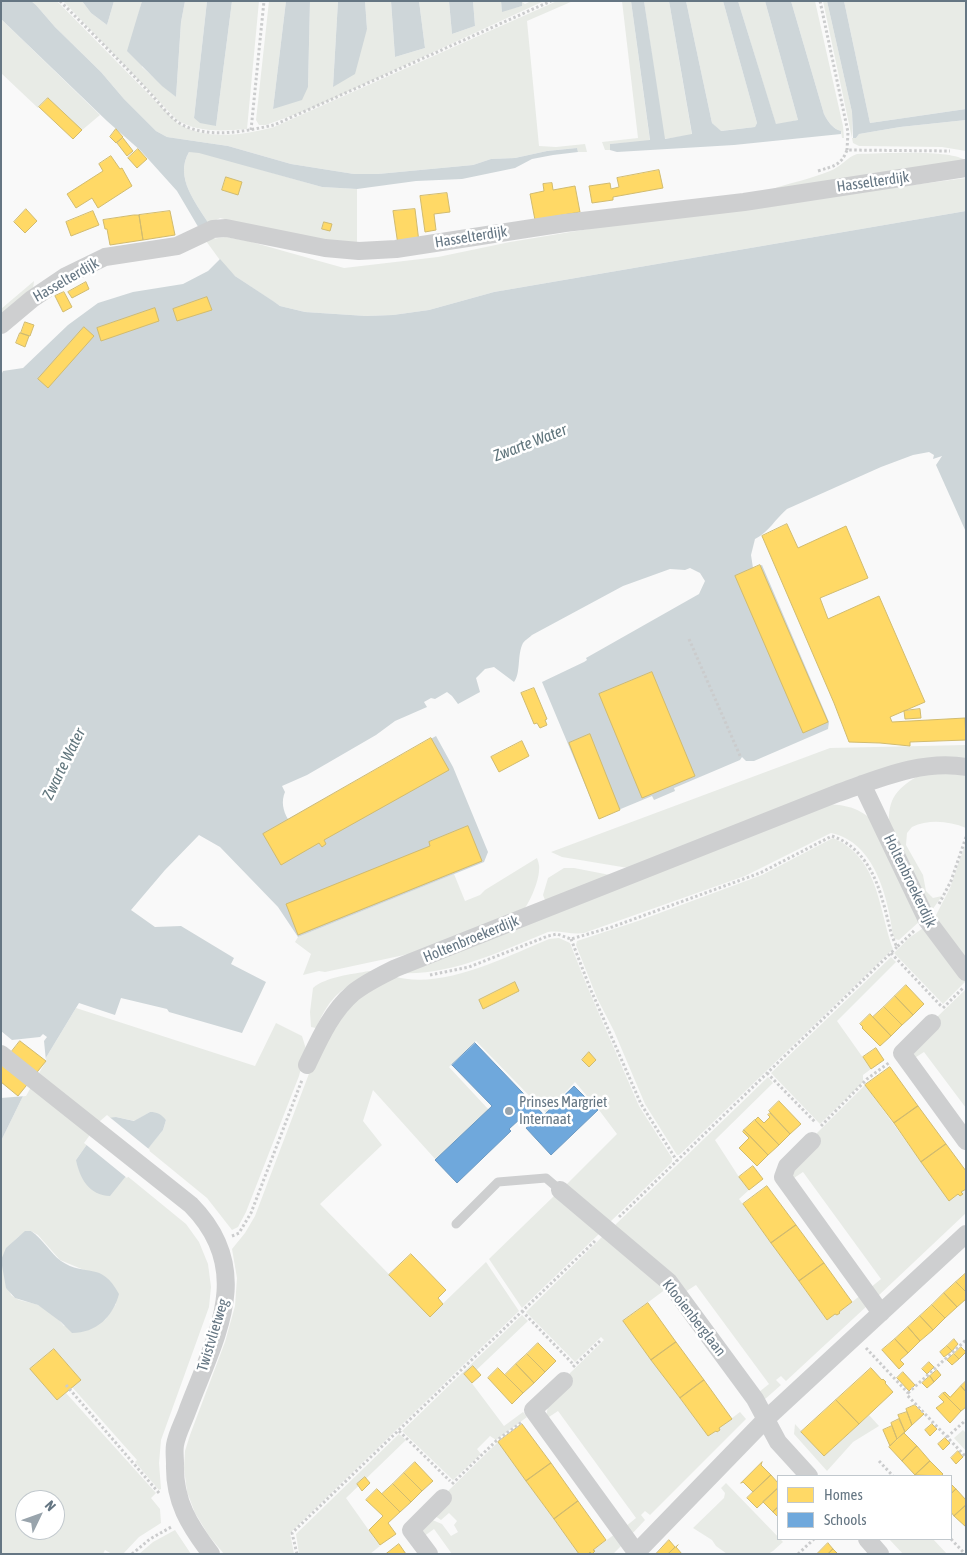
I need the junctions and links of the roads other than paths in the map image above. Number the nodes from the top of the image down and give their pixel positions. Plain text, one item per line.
1 (962, 161) edge
2 (1, 325) edge
3 (966, 767) edge
4 (862, 784) junction
5 (966, 972) edge
6 (932, 1023) road end
7 (1, 1054) edge
8 (307, 1065) road end
9 (816, 1134) road end
10 (966, 1141) edge
11 (560, 1190) joint
12 (456, 1224) dead end
13 (966, 1234) edge
14 (881, 1313) junction
15 (564, 1381) road end
16 (765, 1420) junction
17 (808, 1475) edge
18 (448, 1491) road end
19 (868, 1540) edge
20 (635, 1553) edge
21 (211, 1554) edge
22 (429, 1554) edge
23 (880, 1554) edge

1 - 2 street, Hasselterdijk
3 - 4 street, Holtenbroekerdijk
4 - 5 street, Holtenbroekerdijk
4 - 8 street, Holtenbroekerdijk
6 - 10 street
7 - 21 street, Twistvlietweg
9 - 14 street
11 - 12 lane
11 - 16 street, Klooienberglaan
13 - 14 street
14 - 16 street
15 - 20 street
16 - 17 street, Klooienberglaan
16 - 20 street
18 - 22 street
19 - 23 street

